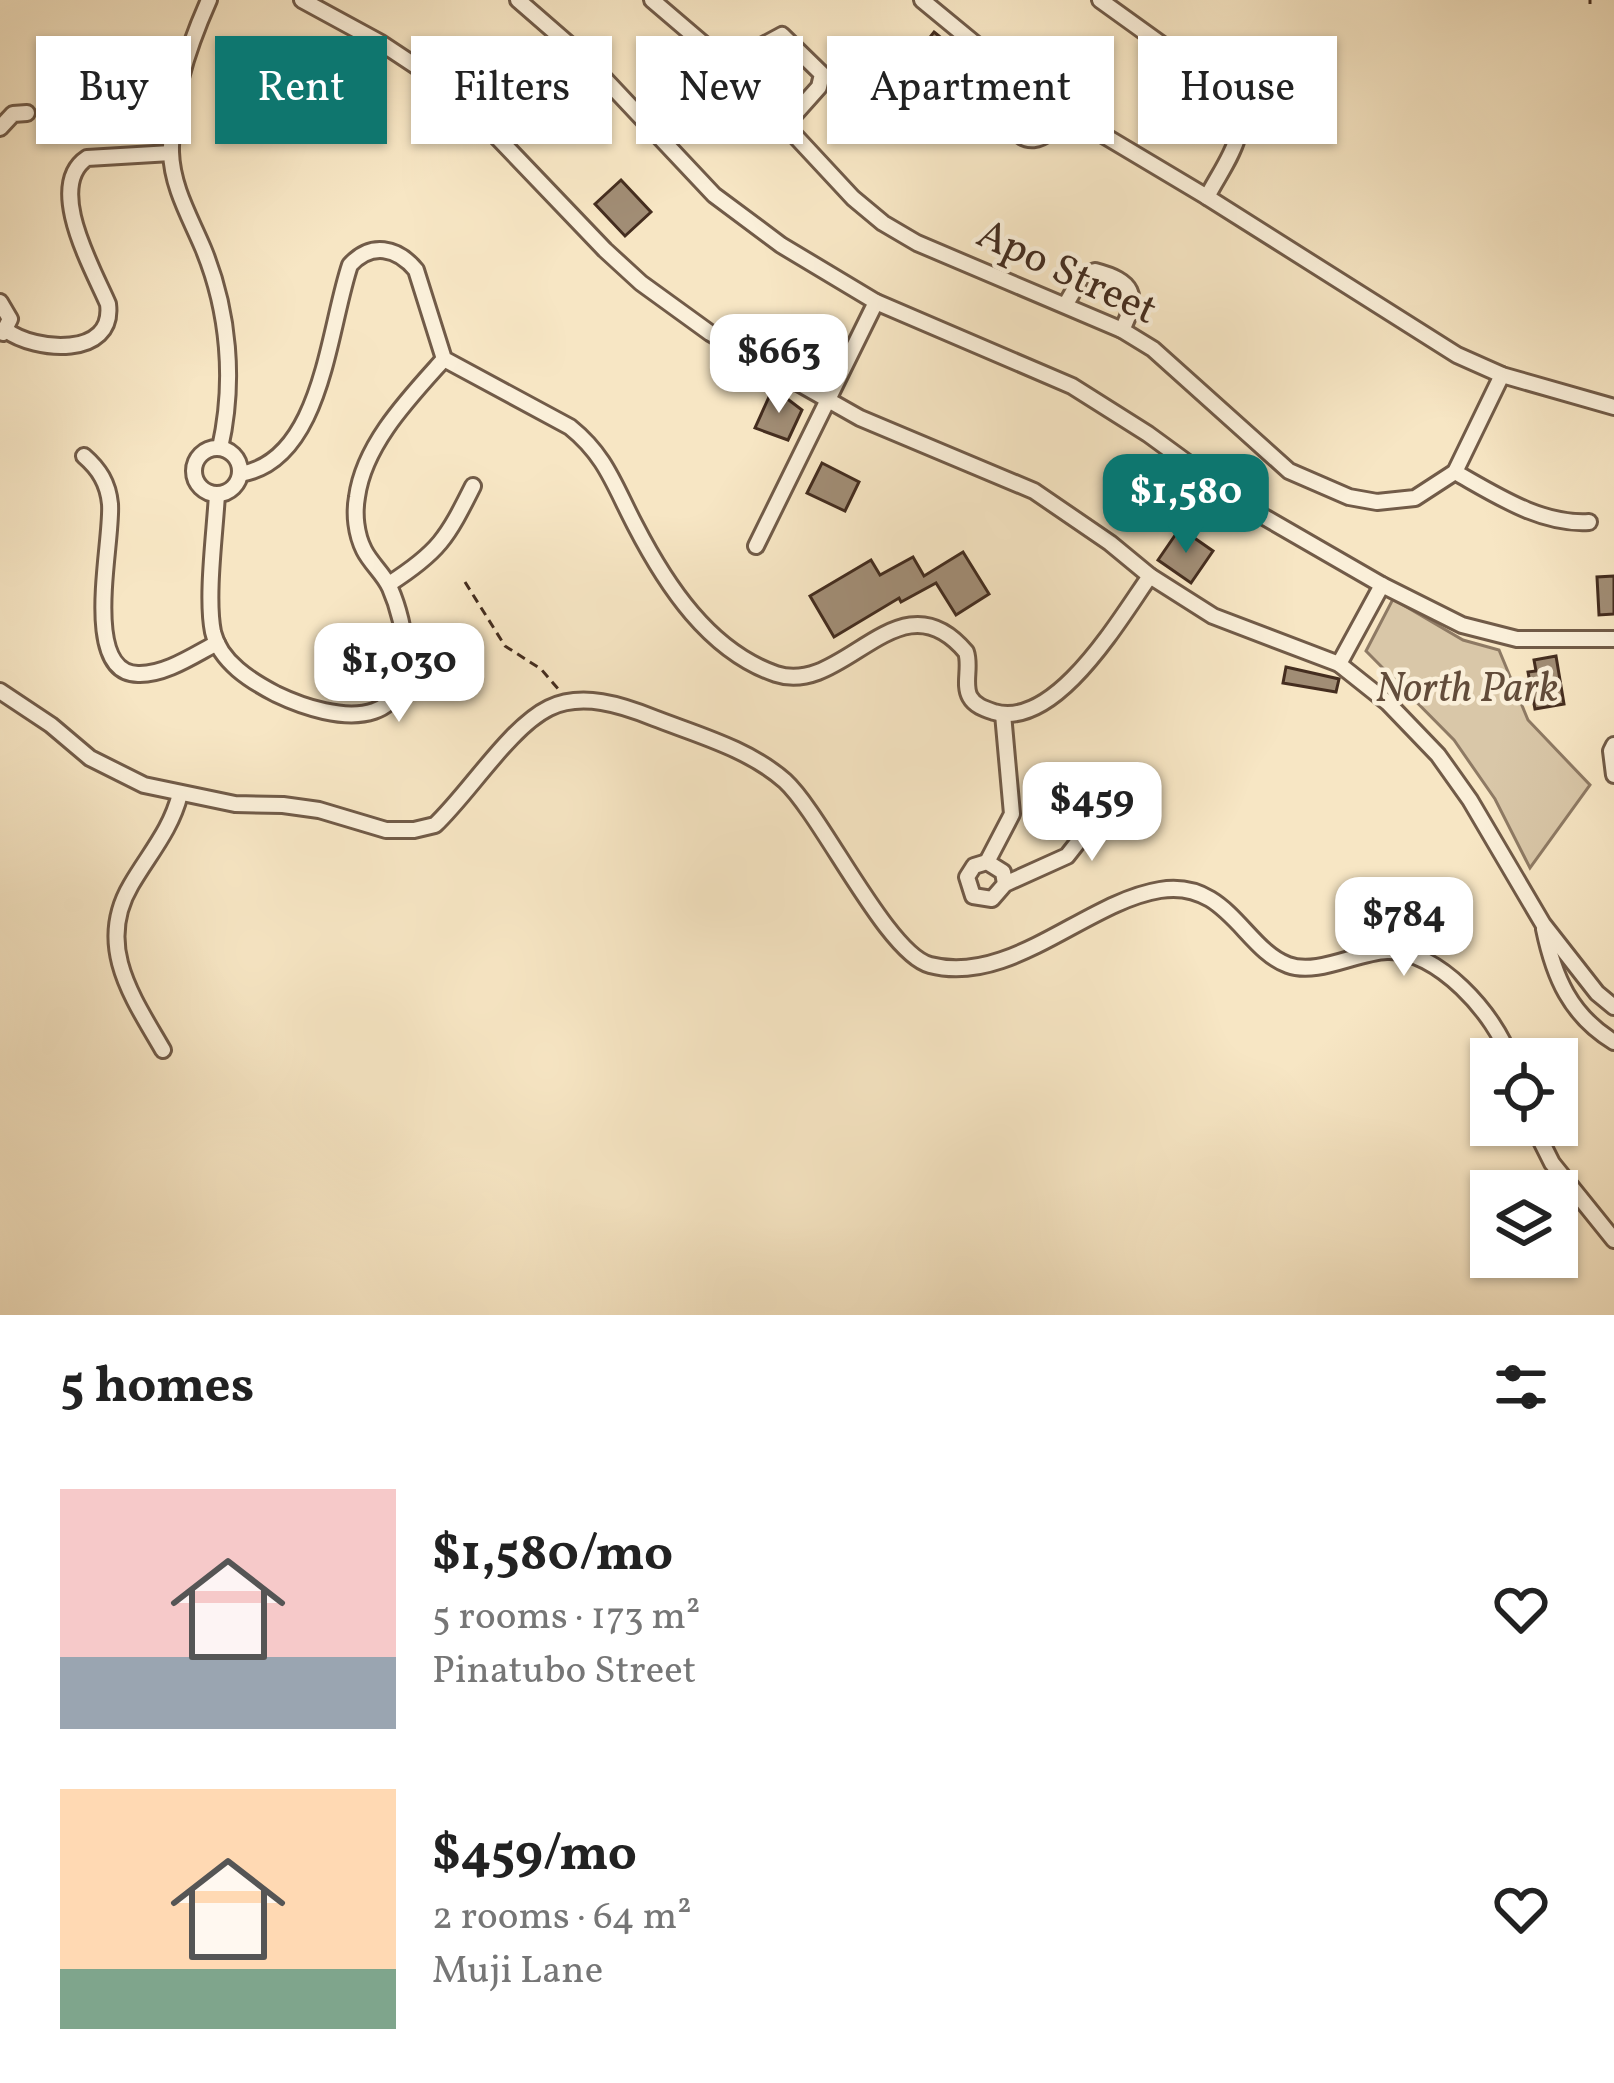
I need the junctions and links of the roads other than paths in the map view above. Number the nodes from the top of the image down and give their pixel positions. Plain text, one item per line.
1 (209, 0) edge
2 (302, 0) edge
3 (518, 0) edge
4 (652, 0) edge
5 (922, 0) edge
6 (1100, 0) edge
7 (694, 36) edge
8 (966, 36) edge
9 (803, 53) edge
10 (803, 105) edge
11 (27, 113) dead end
12 (0, 128) edge
13 (1114, 141) edge
14 (803, 143) edge
15 (171, 153) junction
16 (1208, 196) junction
17 (0, 302) edge
18 (876, 302) junction
19 (1066, 304) junction
20 (1122, 330) junction
21 (3, 332) edge
22 (444, 359) junction
23 (1502, 375) junction
24 (827, 400) junction
25 (1614, 407) edge
26 (220, 448) junction
27 (84, 456) dead end
28 (1455, 472) junction
29 (239, 474) junction
30 (473, 486) dead end
31 (217, 494) junction
32 (1589, 522) dead end
33 (756, 546) dead end
34 (1150, 576) junction
35 (388, 584) junction
36 (1382, 585) junction
37 (1614, 639) edge
38 (217, 643) junction
39 (1339, 664) junction
40 (0, 691) edge
41 (1003, 714) junction
42 (1614, 745) edge
43 (1614, 775) edge
44 (1089, 783) dead end
45 (180, 794) junction
46 (987, 862) junction
47 (1005, 884) junction
48 (1543, 924) junction
49 (1614, 1007) edge
50 (1499, 1038) edge
51 (1614, 1042) edge
52 (163, 1050) dead end
53 (1544, 1146) edge
54 (1614, 1240) edge

1 - 15 street
2 - 24 street
3 - 18 street
4 - 7 street, Apo Street
5 - 8 street
6 - 16 street
9 - 10 street
11 - 12 street
13 - 16 street
14 - 19 street, Apo Street
15 - 21 street
15 - 26 street
16 - 23 street
17 - 21 street
18 - 24 street
18 - 36 street
19 - 20 street, Apo Street
19 - 20 street
20 - 28 street, Apo Street
22 - 29 street
22 - 35 street
22 - 41 street
23 - 25 street
23 - 28 street
24 - 33 street
24 - 34 street
26 - 29 street
26 - 31 street
27 - 38 street
28 - 32 street
29 - 31 street
30 - 35 street
31 - 38 street
34 - 39 street
34 - 41 street
35 - 38 street
36 - 37 street
36 - 39 street
39 - 48 street
40 - 45 street
41 - 46 street
42 - 43 street
44 - 47 street
45 - 50 street
45 - 52 street
46 - 47 street
46 - 47 street
48 - 49 street
48 - 51 street
53 - 54 street

